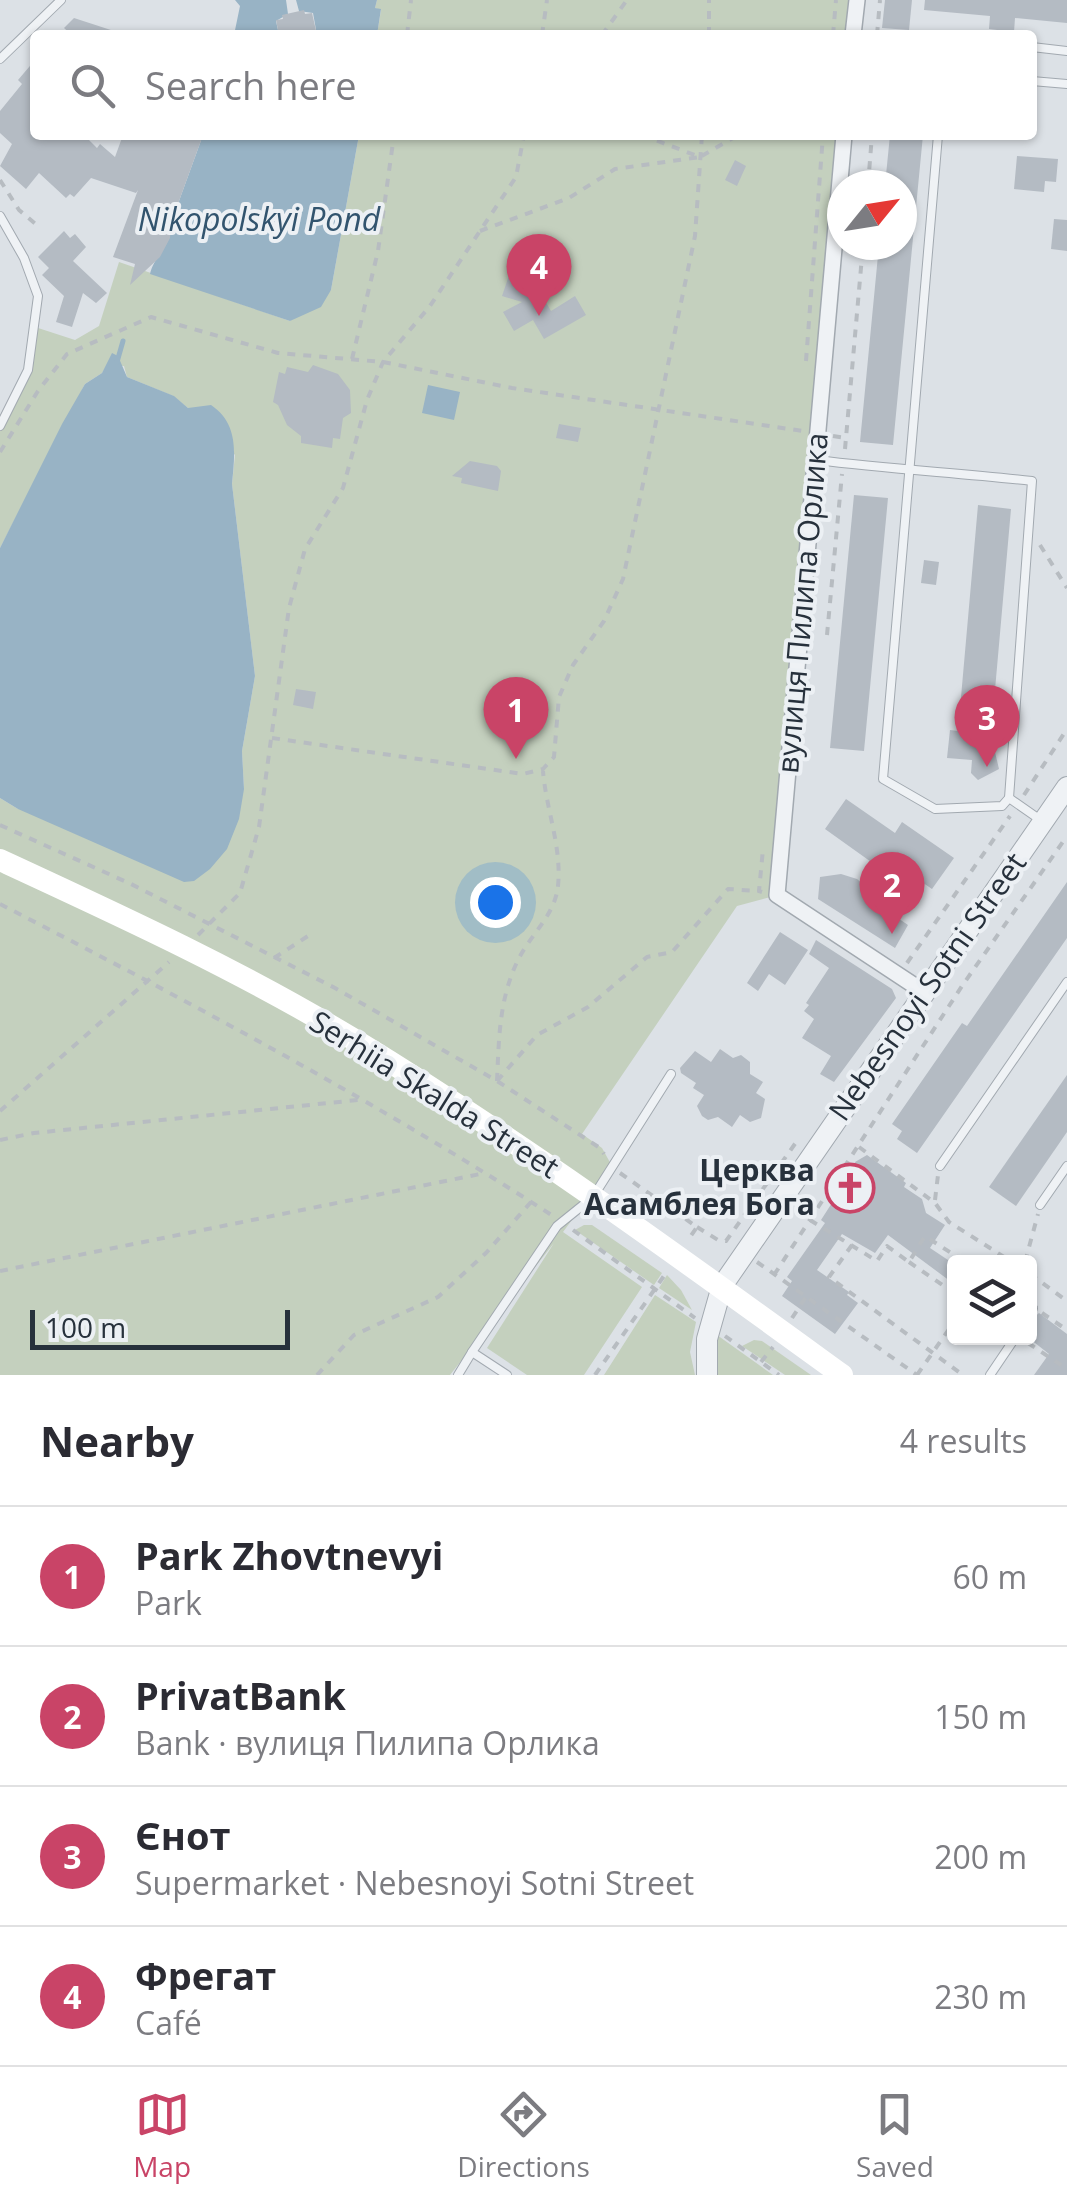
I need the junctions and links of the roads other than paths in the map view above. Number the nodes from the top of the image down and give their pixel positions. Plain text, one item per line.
1 (60, 0) edge
2 (856, 0) edge
3 (853, 30) edge
4 (1037, 47) edge
5 (1067, 50) edge
6 (0, 59) edge
7 (1037, 81) edge
8 (1067, 84) edge
9 (844, 140) edge
10 (938, 140) edge
11 (0, 216) edge
12 (0, 426) edge
13 (817, 460) junction
14 (911, 468) junction
15 (1067, 787) edge
16 (1009, 798) junction
17 (1042, 821) junction
18 (0, 860) edge
19 (1067, 982) edge
20 (924, 992) junction
21 (671, 1074) dead end
22 (940, 1166) road end
23 (1067, 1166) edge
24 (593, 1196) junction
25 (1040, 1204) road end
26 (722, 1286) junction
27 (1012, 1345) edge
28 (472, 1352) junction
29 (458, 1375) edge
30 (506, 1375) edge
31 (707, 1375) edge
32 (842, 1375) edge
33 (990, 1375) edge

1 - 6 lane
2 - 3 street
4 - 5 lane
7 - 8 lane
9 - 13 street, вулиця Пилипа Орлика
10 - 14 lane
11 - 12 lane
13 - 14 lane
13 - 20 street, вулиця Пилипа Орлика
14 - 16 lane
14 - 16 lane
15 - 17 street, Nebesnoyi Sotni Street
16 - 17 lane
17 - 20 street, Nebesnoyi Sotni Street
18 - 24 main road, Serhiia Skalda Street
19 - 22 lane
20 - 26 street, Nebesnoyi Sotni Street
21 - 24 lane
23 - 25 lane
24 - 26 main road, Serhiia Skalda Street
24 - 28 lane
26 - 31 street, Nebesnoyi Sotni Street
26 - 32 main road, Serhiia Skalda Street
27 - 33 lane
28 - 29 lane
28 - 30 lane

